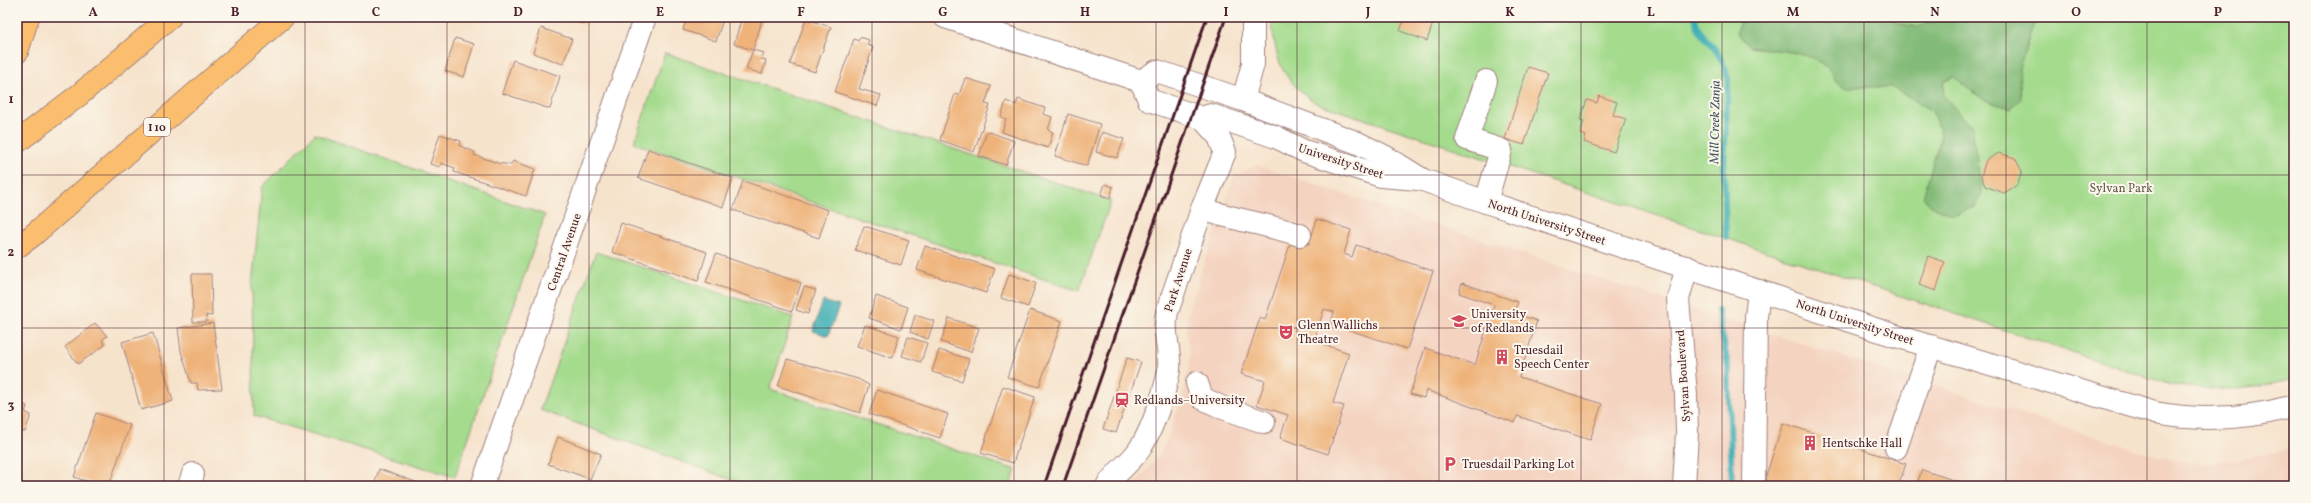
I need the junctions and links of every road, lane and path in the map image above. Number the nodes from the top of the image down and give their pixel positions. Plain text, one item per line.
1 (28, 17) edge
2 (170, 17) edge
3 (283, 17) edge
4 (644, 17) edge
5 (945, 17) edge
6 (1253, 17) edge
7 (17, 52) edge
8 (1141, 81) junction
9 (1486, 81) dead end
10 (1243, 100) junction
11 (1202, 118) junction
12 (17, 142) edge
13 (1423, 180) junction
14 (1486, 202) junction
15 (1202, 209) junction
16 (1300, 235) dead end
17 (24, 242) edge
18 (1687, 267) junction
19 (1759, 291) junction
20 (1931, 346) junction
21 (1197, 383) dead end
22 (2294, 406) edge
23 (1264, 422) dead end
24 (1896, 448) dead end
25 (482, 486) edge
26 (1107, 486) edge
27 (1684, 486) edge
28 (1754, 486) edge

1 - 7 main road
2 - 12 main road
3 - 17 main road, I 10
4 - 25 street, Central Avenue
5 - 8 street
6 - 10 street
8 - 10 street, University Street
8 - 11 street, University Street
9 - 14 street
10 - 13 street, University Street
11 - 13 street, University Street
11 - 15 street, Park Avenue
13 - 14 street, North University Street
14 - 18 street, North University Street
15 - 16 street
15 - 26 street, Park Avenue
18 - 19 street, North University Street
18 - 27 street, Sylvan Boulevard
19 - 20 street, North University Street
19 - 28 street
20 - 22 street, North University Street
20 - 24 street
21 - 23 street

